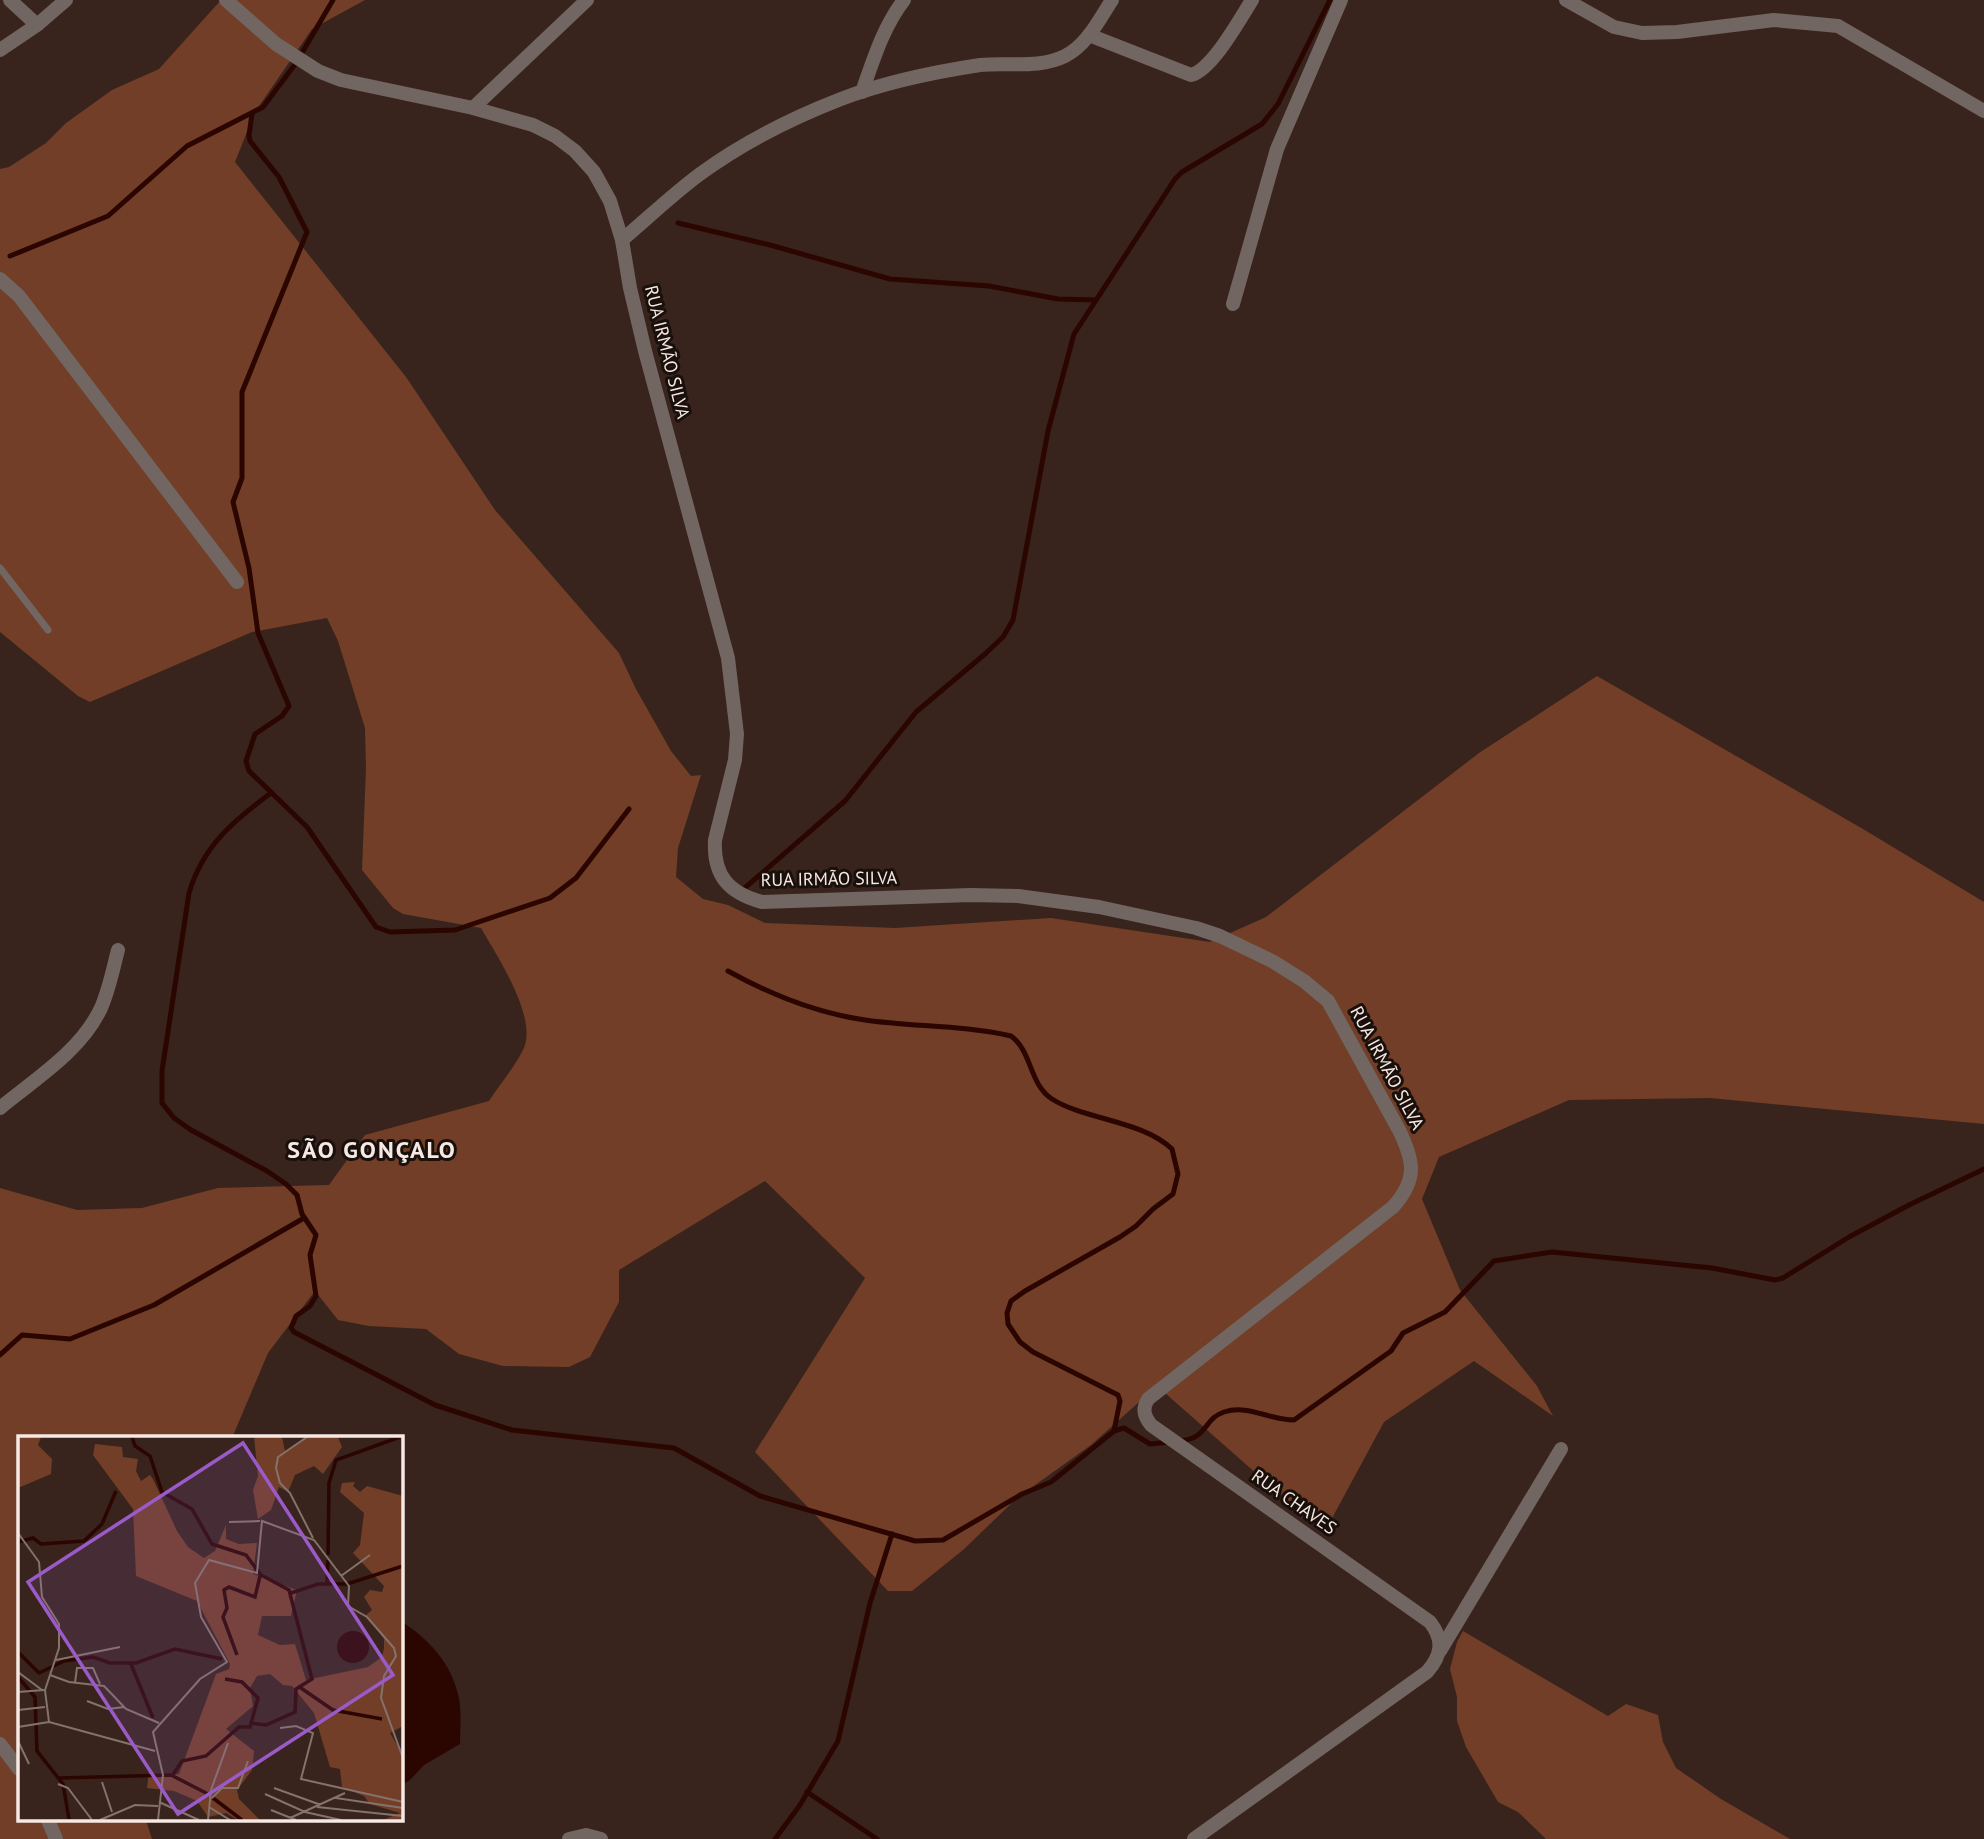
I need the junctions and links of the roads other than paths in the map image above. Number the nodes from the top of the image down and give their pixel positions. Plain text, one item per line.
1 (10, 0) edge
2 (66, 0) edge
3 (226, 0) edge
4 (587, 0) edge
5 (904, 0) edge
6 (1112, 0) edge
7 (1252, 0) edge
8 (1341, 0) edge
9 (1566, 0) edge
10 (37, 25) junction
11 (1089, 35) junction
12 (0, 50) edge
13 (862, 92) junction
14 (474, 108) junction
15 (1984, 111) edge
16 (622, 240) junction
17 (0, 279) edge
18 (1233, 304) dead end
19 (0, 568) edge
20 (237, 582) dead end
21 (48, 629) dead end
22 (118, 950) dead end
23 (0, 1108) edge
24 (1405, 1190) joint
25 (1561, 1449) dead end
26 (1440, 1651) junction
27 (0, 1744) edge
28 (18, 1768) edge
29 (49, 1822) edge
30 (56, 1839) edge
31 (569, 1839) edge
32 (601, 1839) edge
33 (1194, 1839) edge

1 - 10 street
2 - 10 street
3 - 14 street, RUA IRMÃO SILVA
4 - 14 street
5 - 13 street
6 - 11 street
7 - 11 street
8 - 18 street
9 - 15 street
10 - 12 street
11 - 13 street
13 - 16 street
14 - 16 street, RUA IRMÃO SILVA
16 - 24 street, RUA IRMÃO SILVA
17 - 20 street
19 - 21 lane
22 - 23 street
24 - 26 street, RUA CHAVES
25 - 26 street
26 - 33 street
27 - 28 street
29 - 30 street
31 - 32 street

